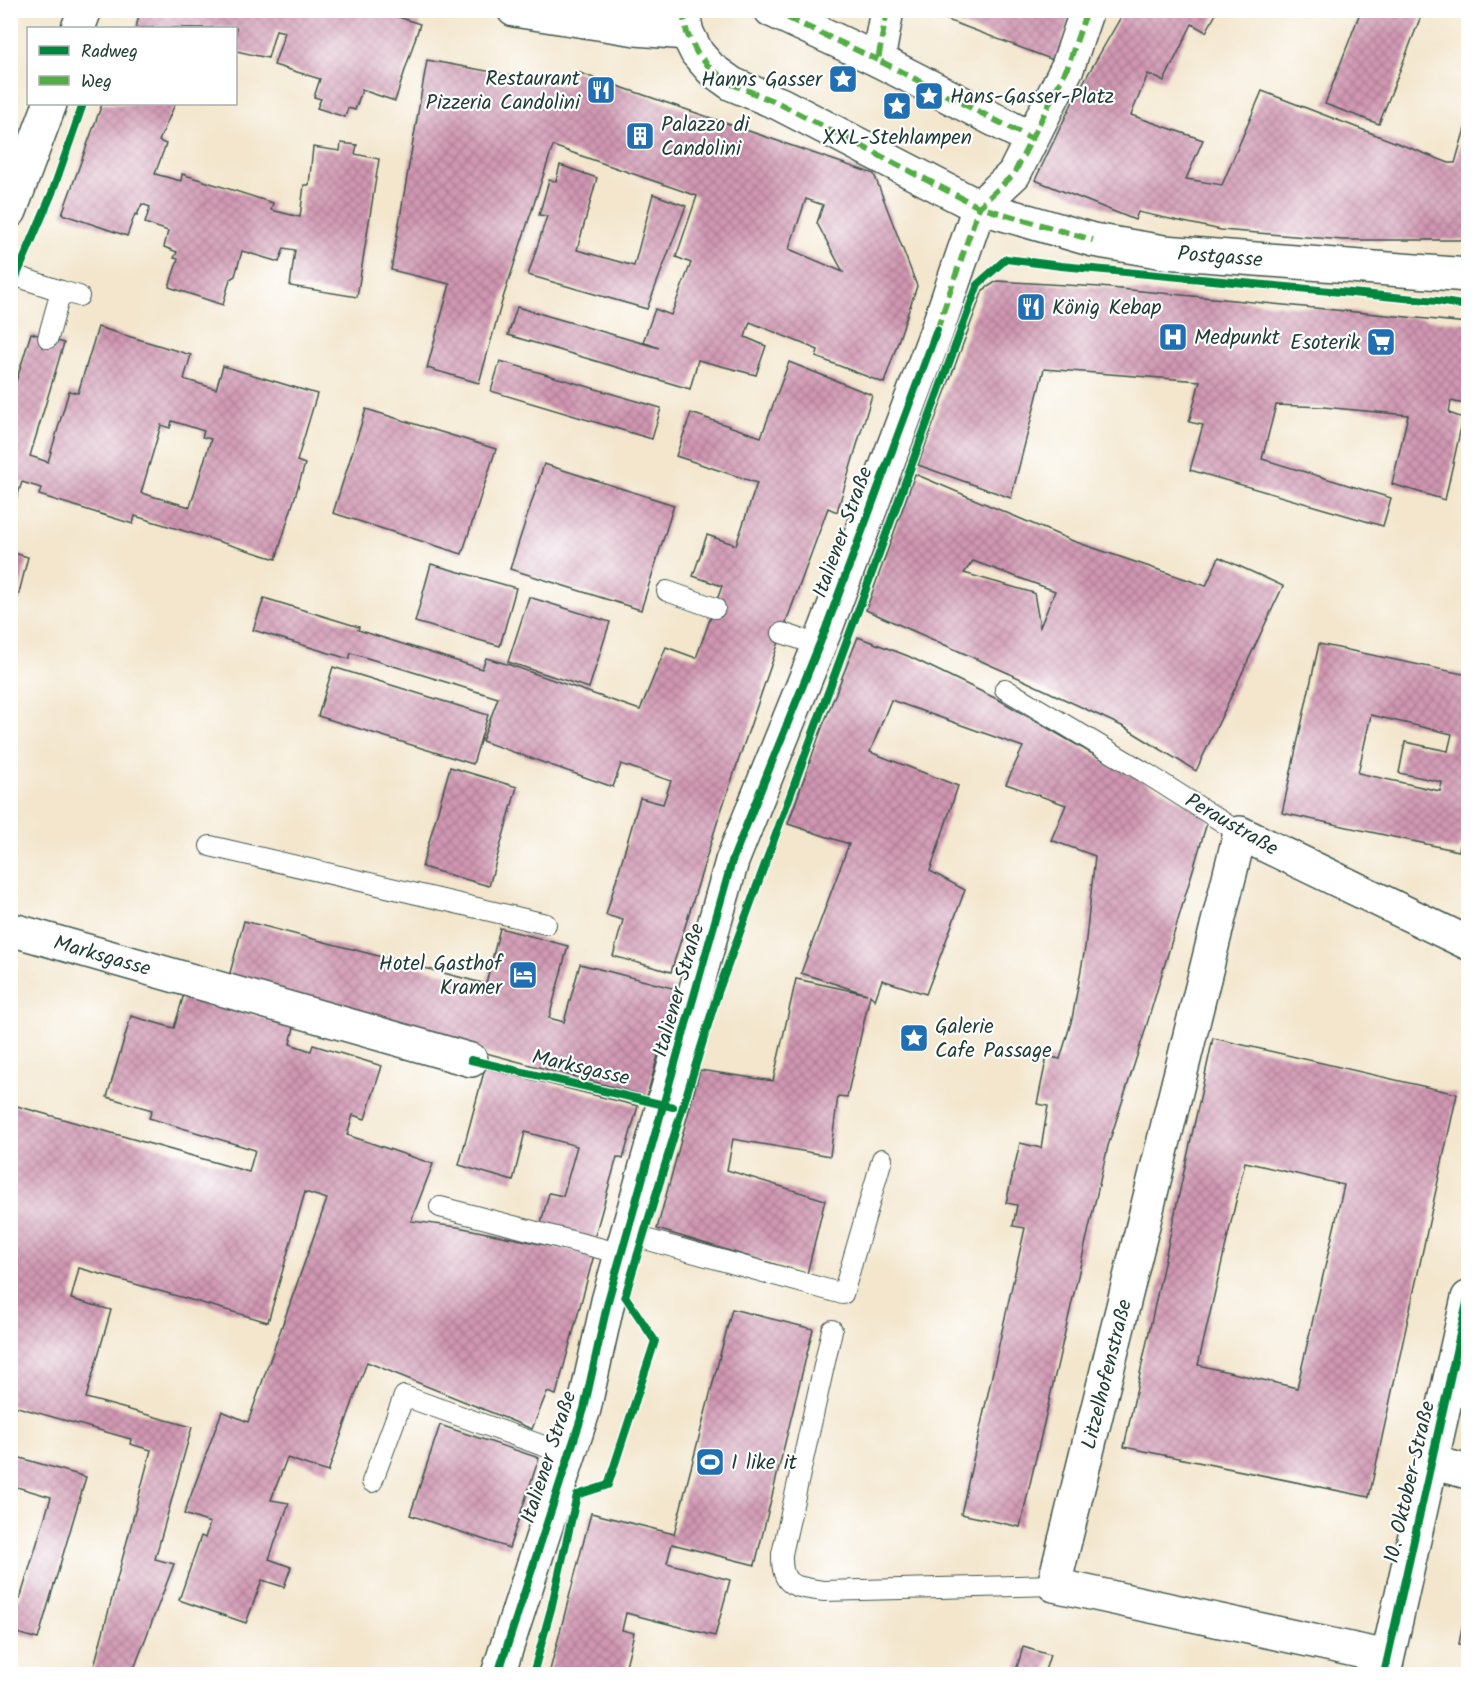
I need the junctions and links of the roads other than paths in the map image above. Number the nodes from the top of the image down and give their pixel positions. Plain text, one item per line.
1 (85, 10) edge
2 (514, 10) edge
3 (771, 10) edge
4 (887, 10) edge
5 (1087, 10) edge
6 (685, 22) edge
7 (78, 27) edge
8 (878, 60) junction
9 (50, 105) edge
10 (1032, 139) junction
11 (979, 207) junction
12 (10, 211) edge
13 (10, 274) edge
14 (1468, 275) edge
15 (48, 338) dead end
16 (667, 591) dead end
17 (715, 608) dead end
18 (782, 633) dead end
19 (818, 645) junction
20 (1005, 689) dead end
21 (1240, 833) junction
22 (210, 846) dead end
23 (546, 924) dead end
24 (10, 929) edge
25 (1468, 943) edge
26 (471, 1060) dead end
27 (882, 1159) dead end
28 (440, 1207) dead end
29 (625, 1244) junction
30 (1468, 1298) edge
31 (832, 1330) dead end
32 (569, 1455) junction
33 (1431, 1462) junction
34 (1468, 1472) edge
35 (372, 1482) dead end
36 (1054, 1585) junction
37 (1385, 1666) edge
38 (498, 1674) edge

1 - 7 street
2 - 6 street
3 - 8 street
4 - 8 street
5 - 10 street
6 - 11 street
8 - 10 street
9 - 12 street
10 - 11 street
11 - 14 street, Postgasse
11 - 19 street, Italiener Straße
13 - 15 lane
16 - 17 lane
18 - 19 lane
19 - 29 street, Italiener Straße
20 - 21 lane, Peraustraße
21 - 25 street, Peraustraße
21 - 36 street, Litzelhofenstraße
22 - 23 lane
24 - 26 street, Marksgasse
27 - 29 lane
28 - 29 lane
29 - 32 street, Italiener Straße
30 - 33 street, 10. Oktober-Straße
31 - 36 lane
32 - 35 lane
32 - 38 street, Italiener Straße
33 - 34 street
33 - 37 street, 10. Oktober-Straße
36 - 37 street

